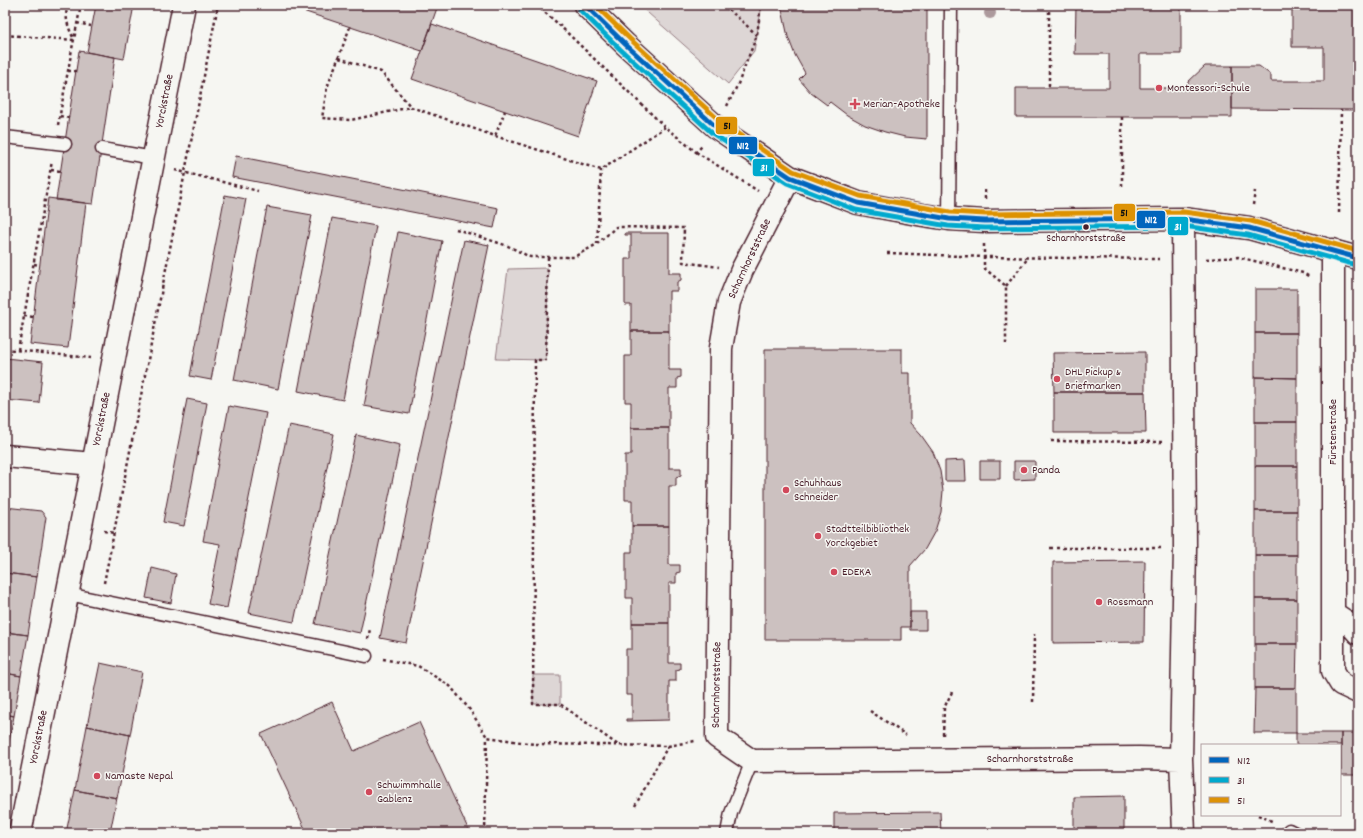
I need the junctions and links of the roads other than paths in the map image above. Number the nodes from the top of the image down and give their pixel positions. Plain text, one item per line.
1 (184, 5) edge
2 (585, 5) edge
3 (951, 5) edge
4 (5, 137) edge
5 (60, 143) road end
6 (102, 149) dead end
7 (153, 161) junction
8 (790, 177) junction
9 (949, 219) junction
10 (1183, 219) junction
11 (1332, 250) junction
12 (1358, 258) edge
13 (5, 456) edge
14 (93, 464) junction
15 (68, 594) junction
16 (1333, 613) junction
17 (1358, 633) edge
18 (366, 656) road end
19 (1358, 692) edge
20 (1181, 759) junction
21 (752, 761) junction
22 (20, 833) edge
23 (727, 833) edge
24 (1184, 833) edge

1 - 7 street, Yorckstraße
2 - 8 street
3 - 9 lane
4 - 5 lane
6 - 7 lane
7 - 14 street, Yorckstraße
8 - 9 street
8 - 21 street, Scharnhorststraße
9 - 10 street
10 - 11 street
10 - 20 street
11 - 12 street
11 - 16 street, Fürstenstraße
13 - 14 street
14 - 15 street, Yorckstraße
15 - 18 lane
15 - 22 street, Yorckstraße
16 - 17 street
16 - 19 street, Fürstenstraße
20 - 21 street, Scharnhorststraße
20 - 24 street
21 - 23 lane

